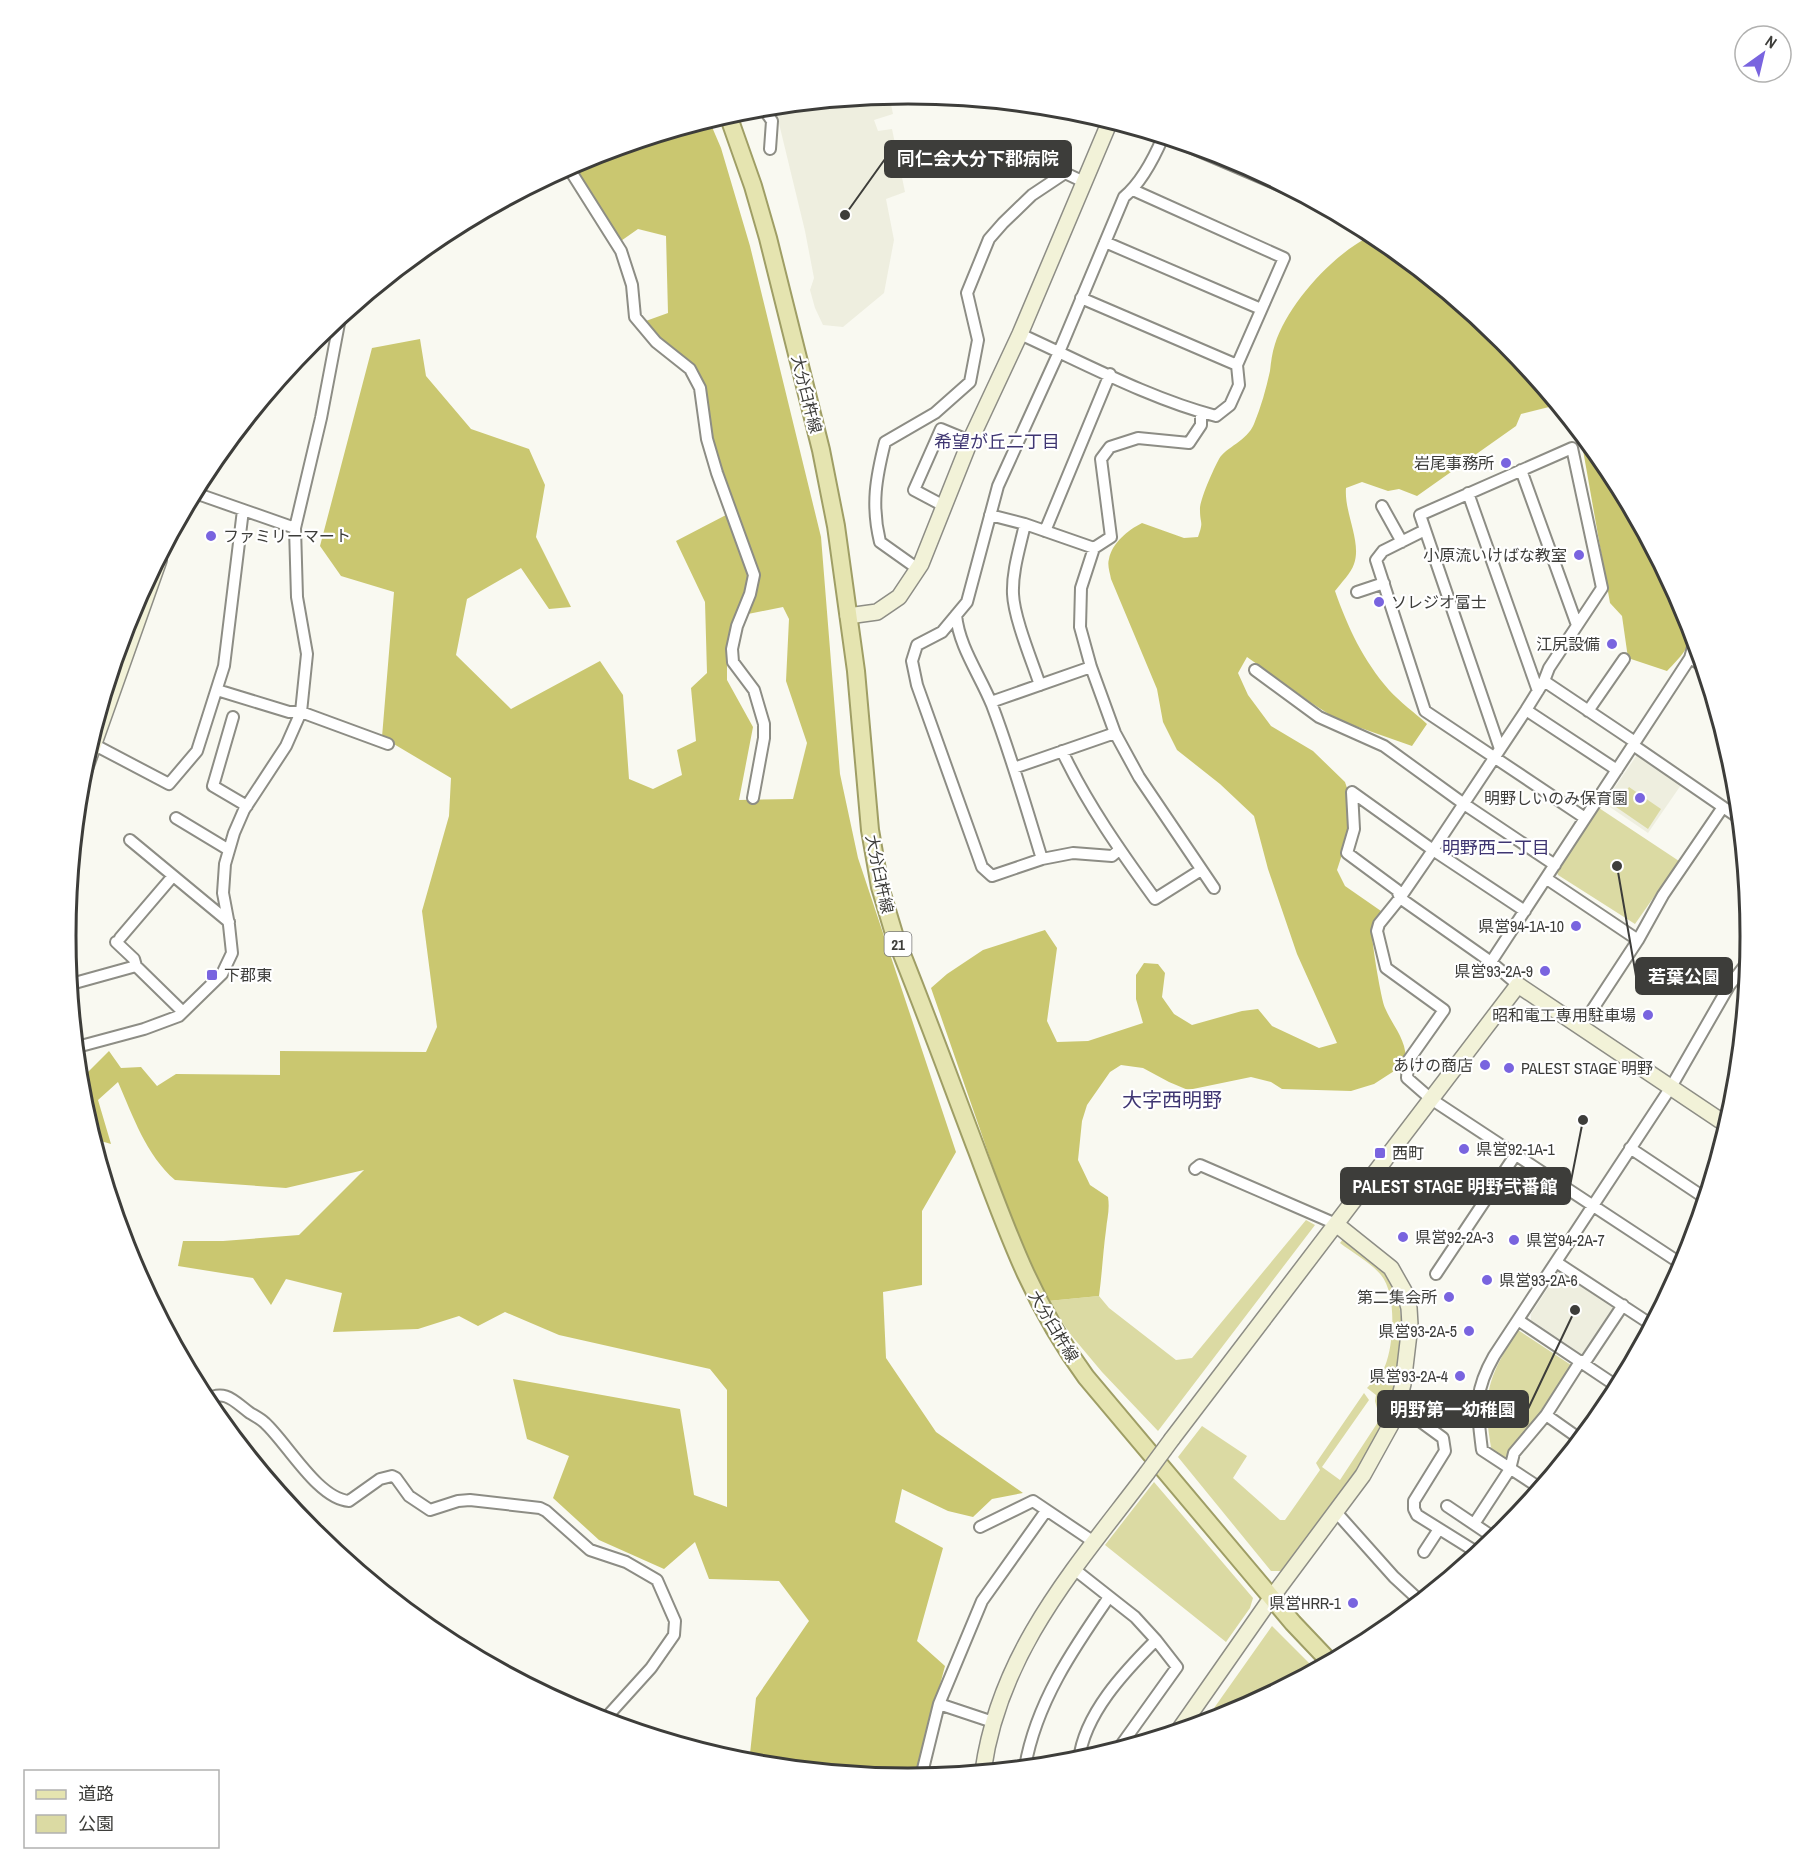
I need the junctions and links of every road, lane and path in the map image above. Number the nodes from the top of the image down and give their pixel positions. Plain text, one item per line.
1 (769, 116) edge
2 (731, 123) edge
3 (1107, 128) edge
4 (1161, 143) edge
5 (770, 149) dead end
6 (573, 175) edge
7 (1084, 182) junction
8 (1133, 190) junction
9 (1105, 242) junction
10 (1081, 298) junction
11 (1261, 309) junction
12 (337, 331) edge
13 (1020, 334) junction
14 (1059, 352) junction
15 (1237, 365) junction
16 (1110, 374) junction
17 (1201, 412) junction
18 (970, 441) junction
19 (1521, 470) junction
20 (1468, 493) junction
21 (203, 496) edge
22 (944, 506) junction
23 (1382, 506) dead end
24 (243, 510) junction
25 (990, 515) junction
26 (1025, 524) junction
27 (295, 528) junction
28 (1425, 530) junction
29 (1045, 531) junction
30 (1402, 542) junction
31 (1094, 548) junction
32 (918, 569) junction
33 (1384, 583) junction
34 (1357, 592) dead end
35 (956, 615) junction
36 (848, 616) junction
37 (1577, 625) junction
38 (1691, 655) edge
39 (1690, 658) joint
40 (1624, 659) dead end
41 (1091, 667) junction
42 (1255, 670) dead end
43 (1040, 685) junction
44 (1541, 686) junction
45 (217, 690) junction
46 (991, 702) junction
47 (1526, 710) junction
48 (1588, 711) junction
49 (301, 712) junction
50 (233, 717) dead end
51 (1115, 733) junction
52 (388, 744) dead end
53 (1633, 745) junction
54 (99, 747) edge
55 (1062, 751) junction
56 (1497, 754) junction
57 (1014, 768) junction
58 (1617, 770) junction
59 (753, 798) dead end
60 (1464, 804) junction
61 (247, 806) junction
62 (1723, 807) junction
63 (1731, 812) edge
64 (176, 818) dead end
65 (1586, 818) junction
66 (130, 840) dead end
67 (229, 850) junction
68 (1119, 850) junction
69 (1433, 850) junction
70 (1042, 859) junction
71 (1556, 865) junction
72 (1201, 870) junction
73 (173, 876) junction
74 (1546, 879) junction
75 (1214, 888) dead end
76 (1400, 898) junction
77 (1525, 911) junction
78 (229, 922) junction
79 (1638, 940) junction
80 (1491, 962) junction
81 (136, 966) junction
82 (1739, 973) edge
83 (78, 982) edge
84 (1518, 985) junction
85 (183, 1012) junction
86 (1581, 1027) junction
87 (84, 1045) edge
88 (1671, 1087) junction
89 (1431, 1099) junction
90 (1720, 1120) edge
91 (1630, 1148) junction
92 (1516, 1154) junction
93 (1195, 1169) dead end
94 (1699, 1194) edge
95 (1592, 1205) junction
96 (1336, 1224) junction
97 (1675, 1259) edge
98 (1556, 1262) junction
99 (1436, 1274) dead end
100 (1623, 1305) junction
101 (1518, 1320) junction
102 (1646, 1320) edge
103 (1581, 1363) junction
104 (1610, 1382) edge
105 (1402, 1392) junction
106 (215, 1396) edge
107 (1546, 1415) junction
108 (1574, 1435) edge
109 (1510, 1469) junction
110 (1534, 1484) edge
111 (1448, 1506) dead end
112 (1046, 1511) junction
113 (1336, 1512) junction
114 (1474, 1524) junction
115 (980, 1527) dead end
116 (1440, 1529) junction
117 (1487, 1533) edge
118 (1094, 1542) junction
119 (1471, 1549) edge
120 (1424, 1552) dead end
121 (1074, 1569) junction
122 (1415, 1596) edge
123 (1110, 1597) junction
124 (1272, 1597) junction
125 (1156, 1640) junction
126 (1325, 1657) edge
127 (939, 1704) junction
128 (611, 1713) edge
129 (1186, 1720) edge
130 (993, 1722) junction
131 (1125, 1740) edge
132 (1080, 1750) edge
133 (1027, 1759) edge
134 (984, 1764) edge
135 (923, 1767) edge

1 - 5 street
2 - 36 main road, 大分臼杵線 / 21
3 - 7 street
4 - 8 street
6 - 59 street
7 - 13 street
7 - 32 street
8 - 9 street
8 - 11 street
9 - 10 street
9 - 11 street
10 - 14 street
10 - 15 street
11 - 15 street
12 - 27 street
13 - 14 street
13 - 18 street
14 - 16 street
14 - 25 street
15 - 17 street
16 - 17 street
16 - 29 street
17 - 31 street
18 - 22 street
18 - 22 street
19 - 20 street
19 - 37 street
19 - 37 street
20 - 28 street
20 - 44 street
21 - 24 street
22 - 32 street
23 - 30 street
24 - 27 street
24 - 45 street
25 - 26 street
25 - 35 street
26 - 29 street
26 - 43 street
27 - 49 street
28 - 30 street
28 - 56 street
29 - 31 street
30 - 33 street
31 - 41 street
32 - 36 street
33 - 34 street
33 - 56 street
35 - 46 street
35 - 70 street
36 - 124 main road, 大分臼杵線 / 21
37 - 44 street
38 - 39 street
39 - 53 street
40 - 48 street
41 - 43 street
41 - 51 street
42 - 60 street
43 - 46 street
44 - 47 street
44 - 48 street
45 - 49 street
45 - 54 street
46 - 57 street
47 - 56 street
47 - 58 street
48 - 53 street
49 - 52 street
49 - 61 street
50 - 61 street
51 - 55 street
51 - 72 street
53 - 58 street
53 - 62 street
55 - 57 street
55 - 68 street
56 - 60 street
56 - 65 street
57 - 70 street
58 - 65 street
60 - 69 street
60 - 71 street
61 - 67 street
62 - 63 street
62 - 79 street
64 - 67 street
65 - 71 street
66 - 73 street
67 - 78 street
68 - 70 street
68 - 72 street
69 - 76 street
69 - 76 street
69 - 77 street
71 - 74 street
72 - 75 street
73 - 78 street
73 - 81 street
74 - 77 street
74 - 79 street
76 - 80 street
76 - 89 street
77 - 80 street
78 - 85 street
79 - 86 street
80 - 84 street
81 - 83 street
81 - 85 street
82 - 88 street
84 - 86 street
84 - 89 street
85 - 87 street
86 - 88 street
88 - 90 street
88 - 91 street
89 - 92 street
89 - 96 street
91 - 94 street
91 - 95 street
92 - 95 street
92 - 99 street
93 - 96 street
95 - 97 street
95 - 98 street
96 - 105 street
96 - 118 street, bridge
98 - 100 street
98 - 101 street
100 - 102 street
100 - 103 street
101 - 103 street
101 - 109 street
103 - 104 street
103 - 107 street
105 - 113 street
105 - 116 street
106 - 128 street
107 - 108 street
107 - 109 street
109 - 110 street
109 - 114 street
111 - 114 street
112 - 115 street
112 - 118 street
112 - 127 street
113 - 122 street
113 - 124 street
114 - 117 street
116 - 119 street
116 - 120 street
118 - 121 street
121 - 123 street
121 - 130 street
123 - 125 street
123 - 133 street
124 - 126 main road, 大分臼杵線 / 21
124 - 129 street
125 - 131 street
125 - 132 street
127 - 130 street
127 - 135 street
130 - 134 street

